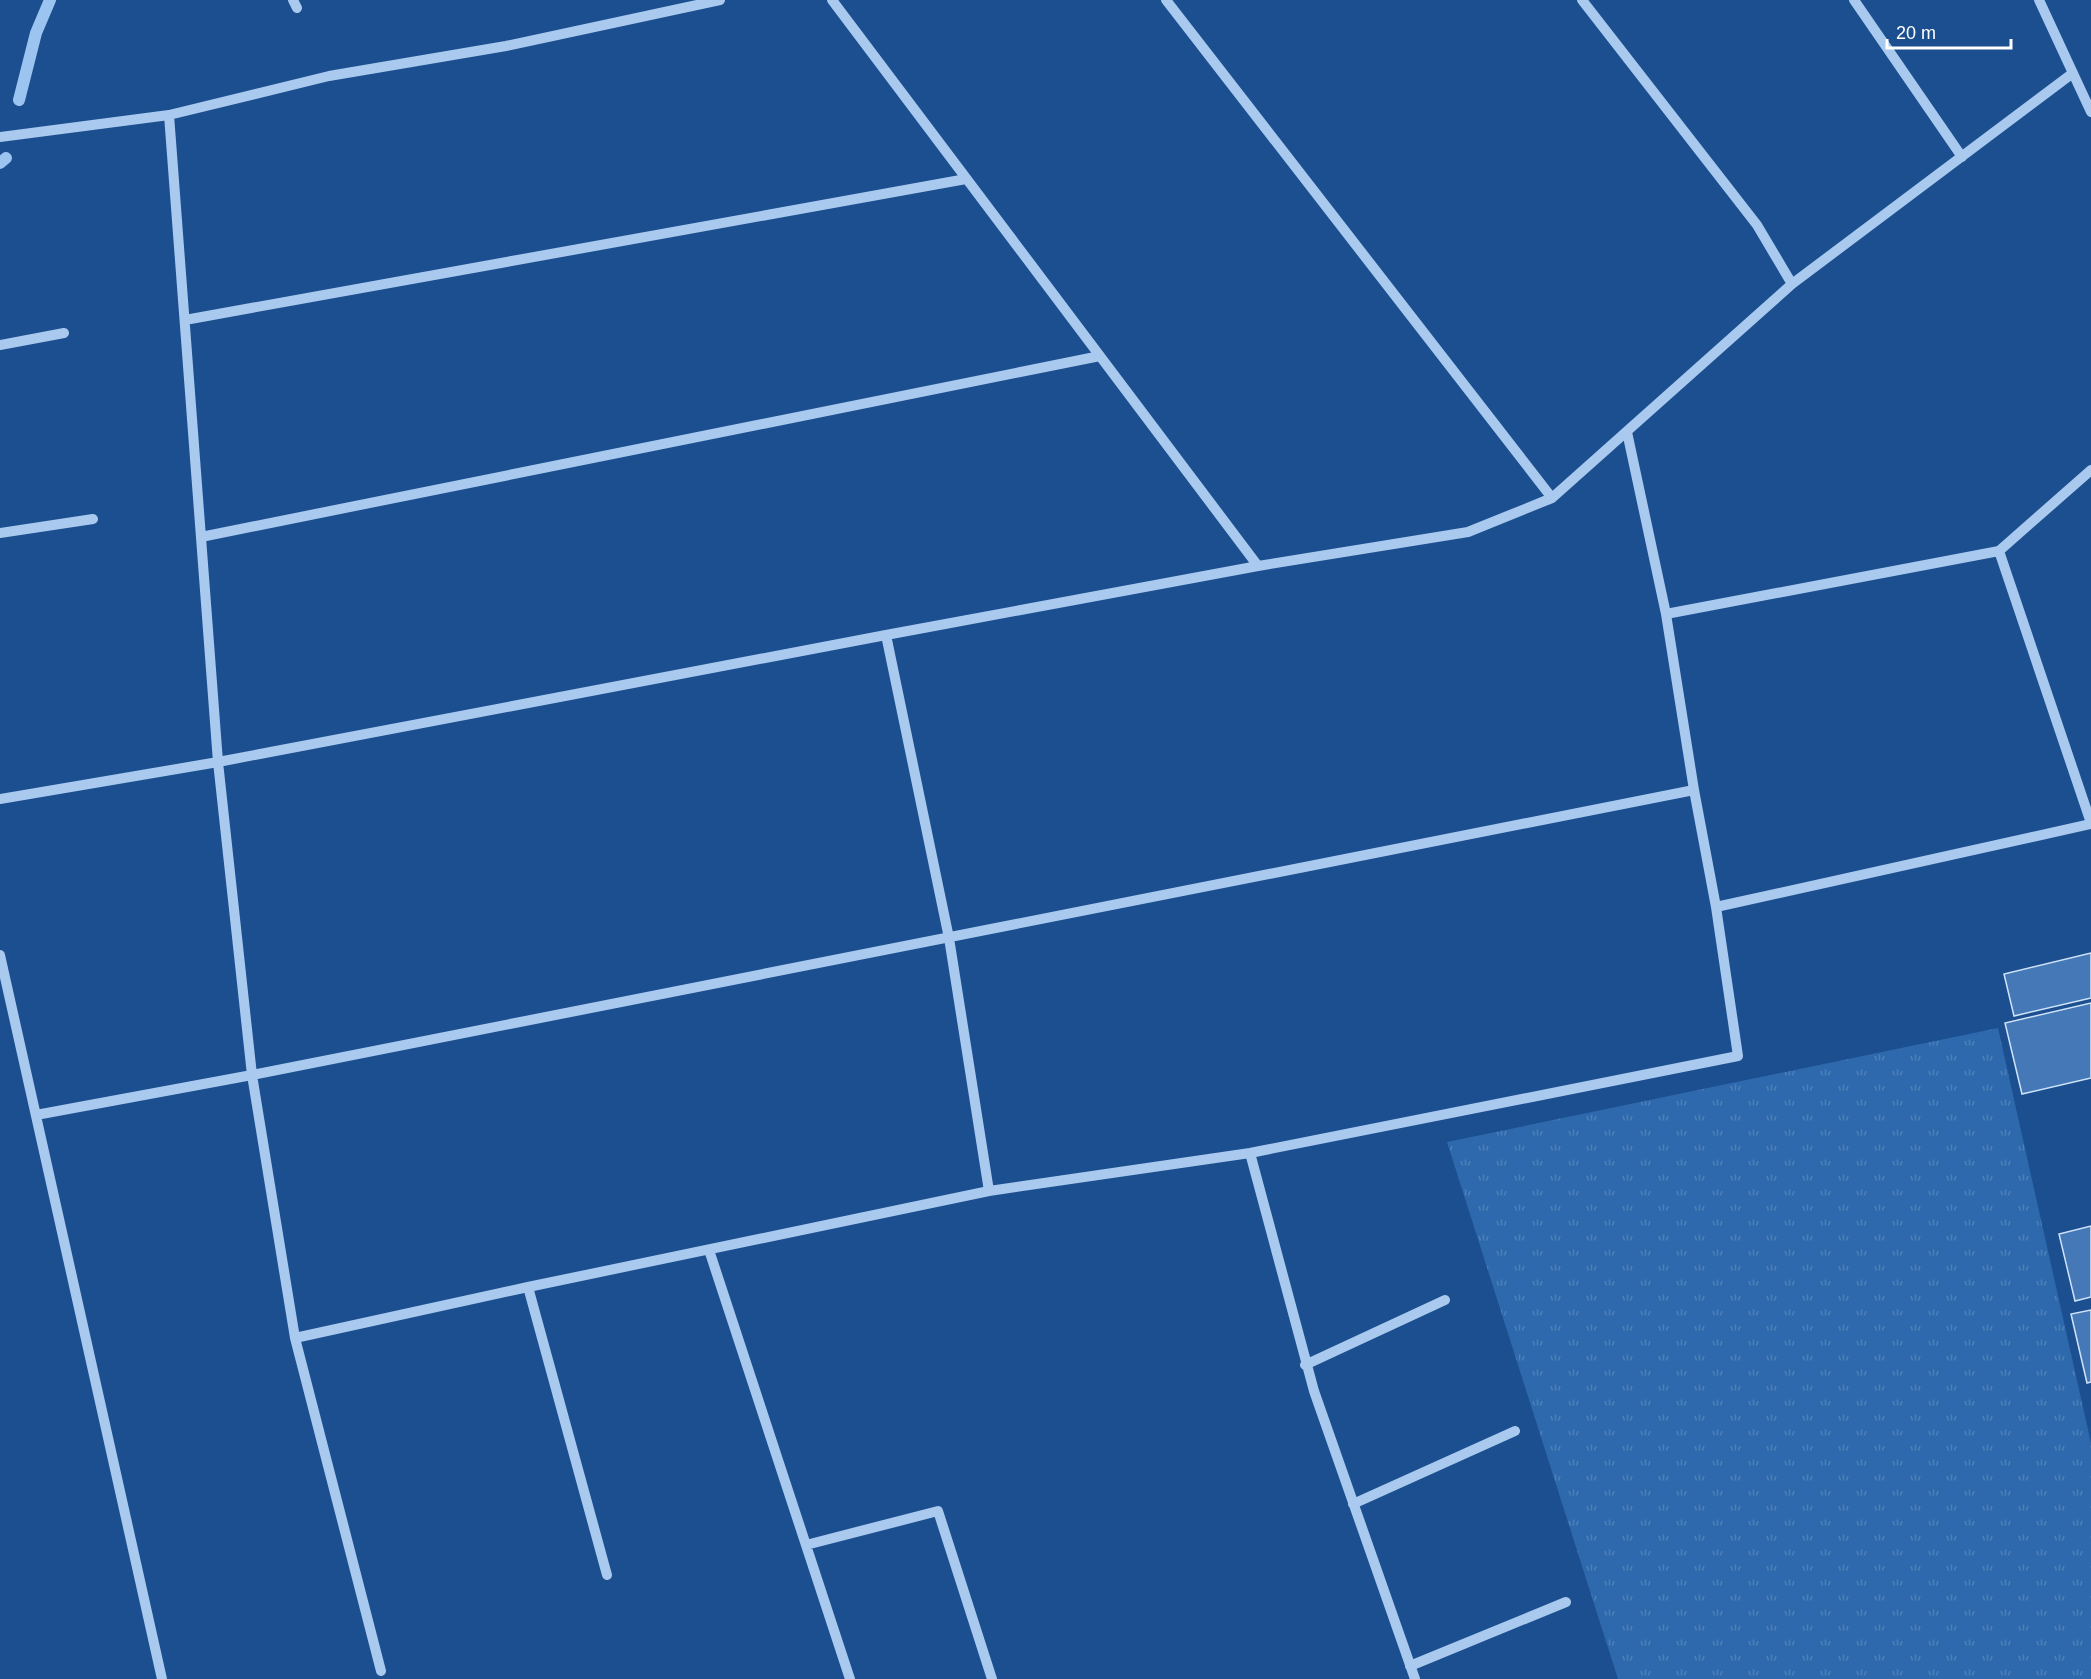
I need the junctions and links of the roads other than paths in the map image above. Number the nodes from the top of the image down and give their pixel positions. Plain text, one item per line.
1 (720, 0) edge
2 (831, 0) edge
3 (1166, 0) edge
4 (1582, 0) edge
5 (1854, 0) edge
6 (2039, 0) edge
7 (2073, 73) junction
8 (2091, 112) edge
9 (169, 115) junction
10 (0, 137) edge
11 (1962, 157) junction
12 (966, 179) junction
13 (1792, 284) junction
14 (185, 320) junction
15 (64, 333) dead end
16 (0, 345) edge
17 (1100, 356) junction
18 (1627, 432) junction
19 (2091, 470) edge
20 (1552, 498) junction
21 (93, 519) dead end
22 (0, 533) edge
23 (201, 537) junction
24 (1999, 551) junction
25 (1258, 566) junction
26 (1666, 614) junction
27 (886, 635) junction
28 (218, 762) junction
29 (1694, 790) junction
30 (0, 798) edge
31 (2091, 824) edge
32 (1716, 907) junction
33 (949, 938) junction
34 (0, 955) edge
35 (252, 1075) junction
36 (36, 1115) junction
37 (1250, 1153) junction
38 (989, 1191) junction
39 (709, 1250) junction
40 (528, 1287) junction
41 (1445, 1300) dead end
42 (295, 1338) junction
43 (1305, 1365) junction
44 (1515, 1431) dead end
45 (1353, 1504) junction
46 (806, 1545) junction
47 (607, 1575) dead end
48 (1566, 1602) dead end
49 (1410, 1666) junction
50 (381, 1671) dead end
51 (162, 1679) edge
52 (850, 1679) edge
53 (992, 1679) edge
54 (1415, 1679) edge

1 - 9 street
2 - 12 street
3 - 20 street
4 - 13 street
5 - 11 street
6 - 7 street
7 - 8 street
7 - 11 street
9 - 10 street
9 - 14 street
11 - 13 street
12 - 14 street
12 - 17 street
13 - 18 street
14 - 23 street
15 - 16 street
17 - 23 street
17 - 25 street
18 - 20 street
18 - 26 street
19 - 24 street
20 - 25 street
21 - 22 street
23 - 28 street
24 - 26 street
24 - 31 street
25 - 27 street
26 - 29 street
27 - 28 street
27 - 33 street
28 - 30 street
28 - 35 street
29 - 32 street
29 - 33 street
31 - 32 street
32 - 37 street
33 - 35 street
33 - 38 street
34 - 36 street
35 - 36 street
35 - 42 street
36 - 51 street
37 - 38 street
37 - 43 street
38 - 39 street
39 - 40 street
39 - 46 street
40 - 42 street
40 - 47 street
41 - 43 street
42 - 50 street
43 - 45 street
44 - 45 street
45 - 49 street
46 - 52 street
46 - 53 street
48 - 49 street
49 - 54 street

